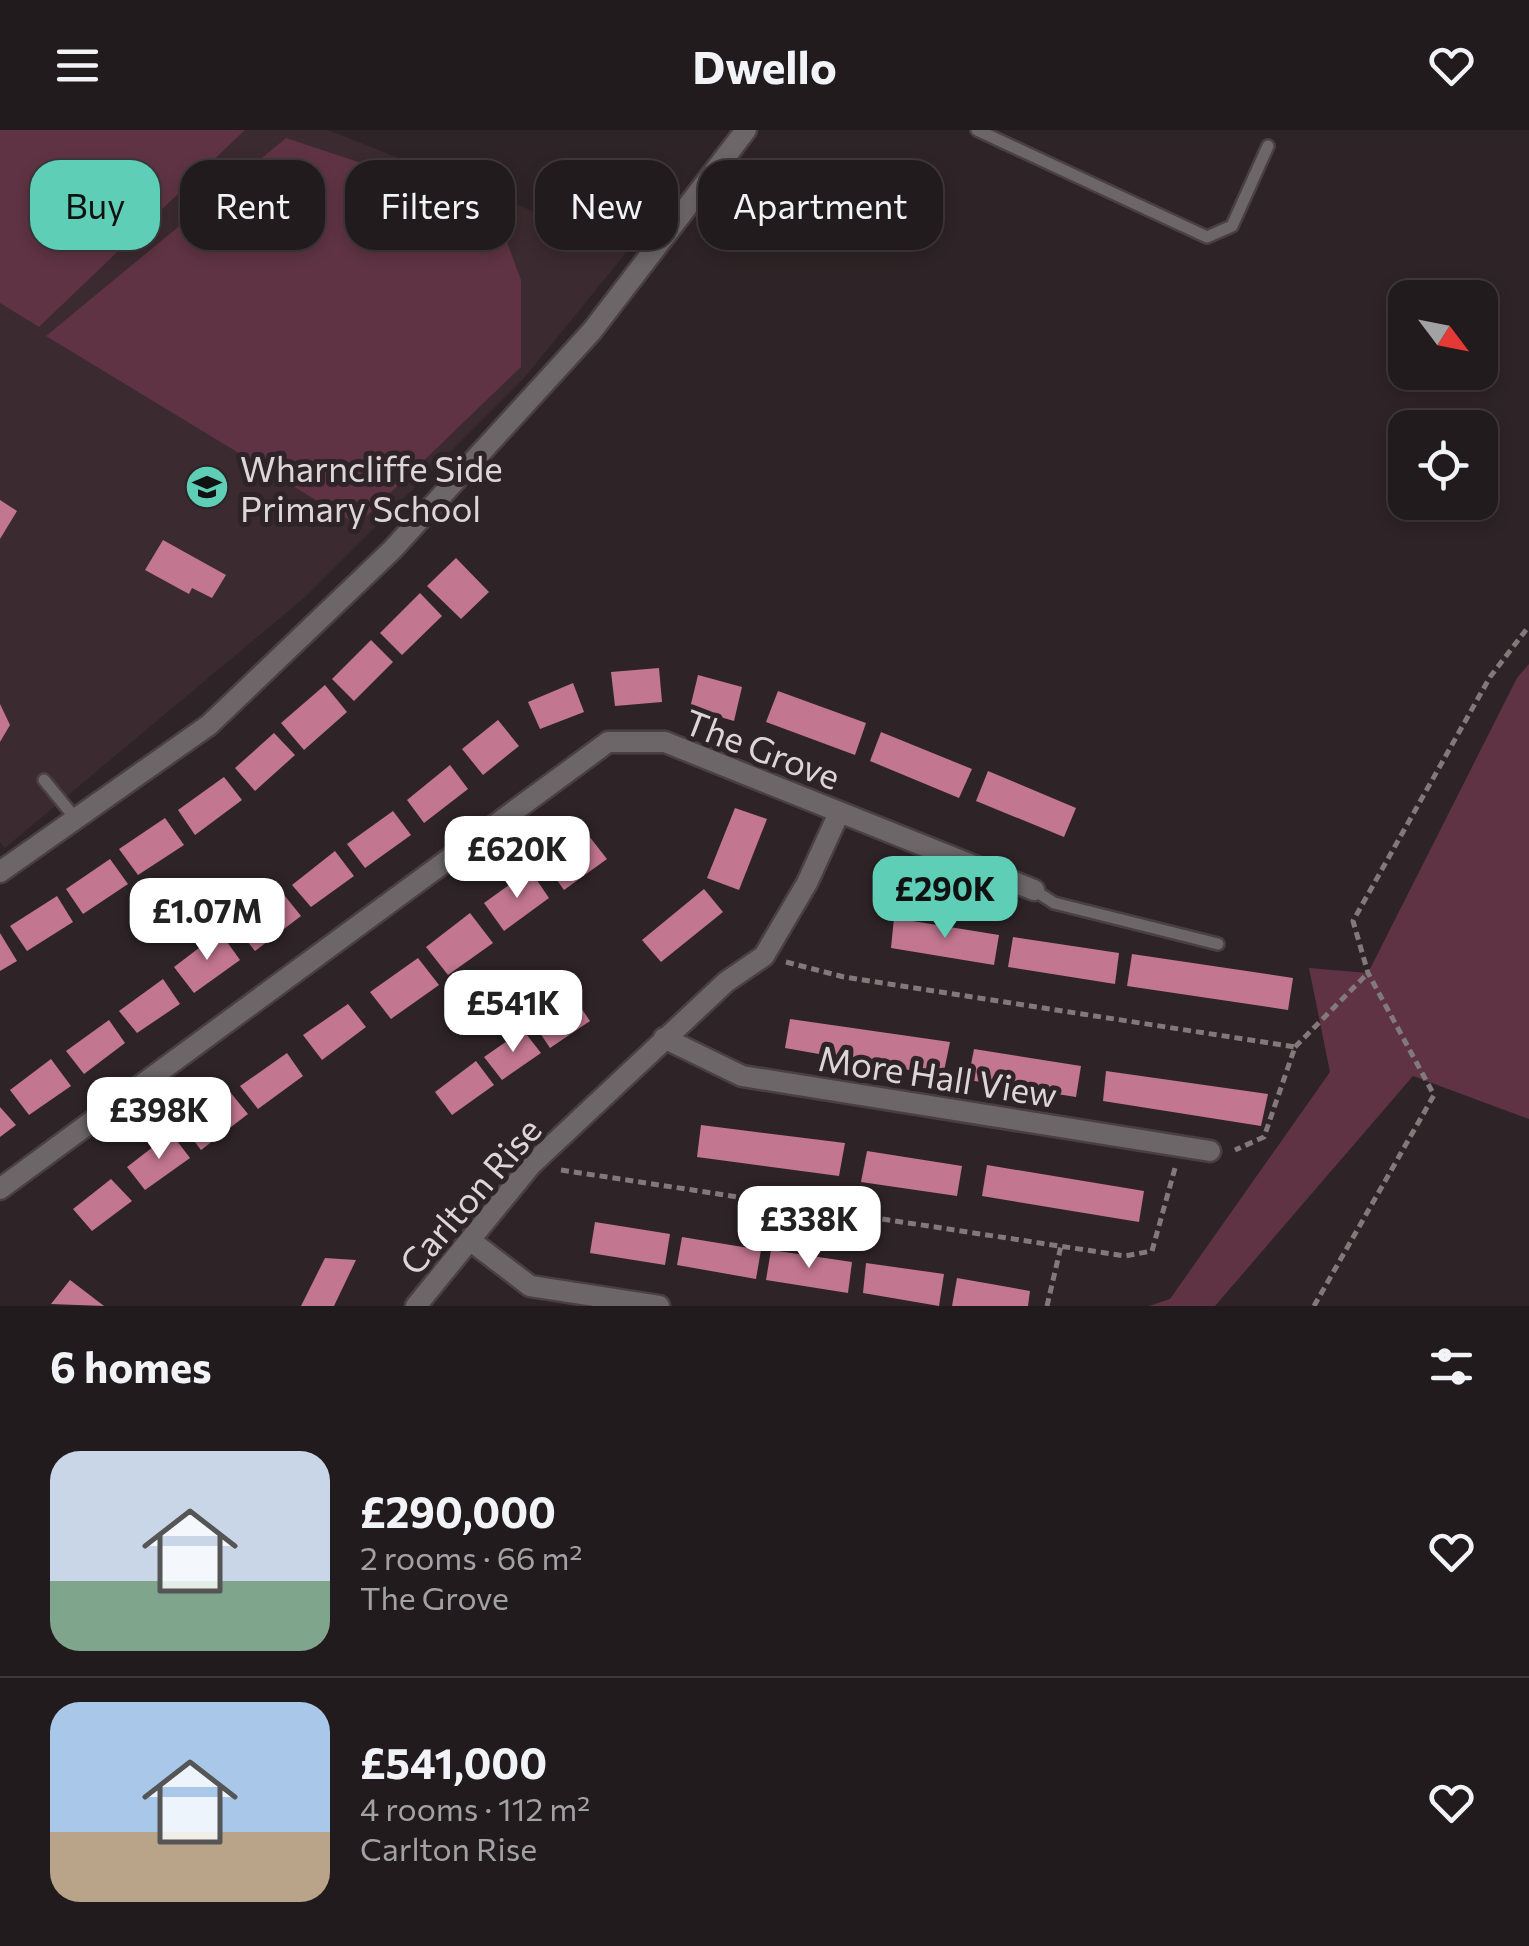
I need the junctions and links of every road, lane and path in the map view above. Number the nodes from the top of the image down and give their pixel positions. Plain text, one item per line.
1 (746, 130) edge
2 (977, 130) edge
3 (1268, 146) dead end
4 (1529, 626) edge
5 (44, 780) dead end
6 (839, 813) junction
7 (76, 819) junction
8 (0, 872) edge
9 (1034, 890) joint
10 (1218, 944) dead end
11 (764, 956) junction
12 (1368, 974) junction
13 (664, 1038) junction
14 (1295, 1048) junction
15 (1180, 1146) junction
16 (1210, 1151) joint
17 (531, 1165) junction
18 (0, 1189) edge
19 (471, 1241) junction
20 (1060, 1246) junction
21 (1314, 1305) edge
22 (416, 1306) edge
23 (659, 1306) edge
24 (1047, 1306) edge

1 - 7 street
2 - 3 lane
4 - 12 path
5 - 7 lane
6 - 9 street, The Grove
6 - 11 street, Carlton Rise
6 - 18 street, The Grove
7 - 8 street
9 - 10 lane
11 - 13 street, Carlton Rise
11 - 14 path
12 - 14 path
12 - 21 path
13 - 15 street, More Hall View
13 - 17 street, Carlton Rise
14 - 16 path
15 - 16 street, More Hall View
15 - 20 path
17 - 19 street, Carlton Rise
17 - 20 path
19 - 22 street, Carlton Rise
19 - 23 street
20 - 24 path

